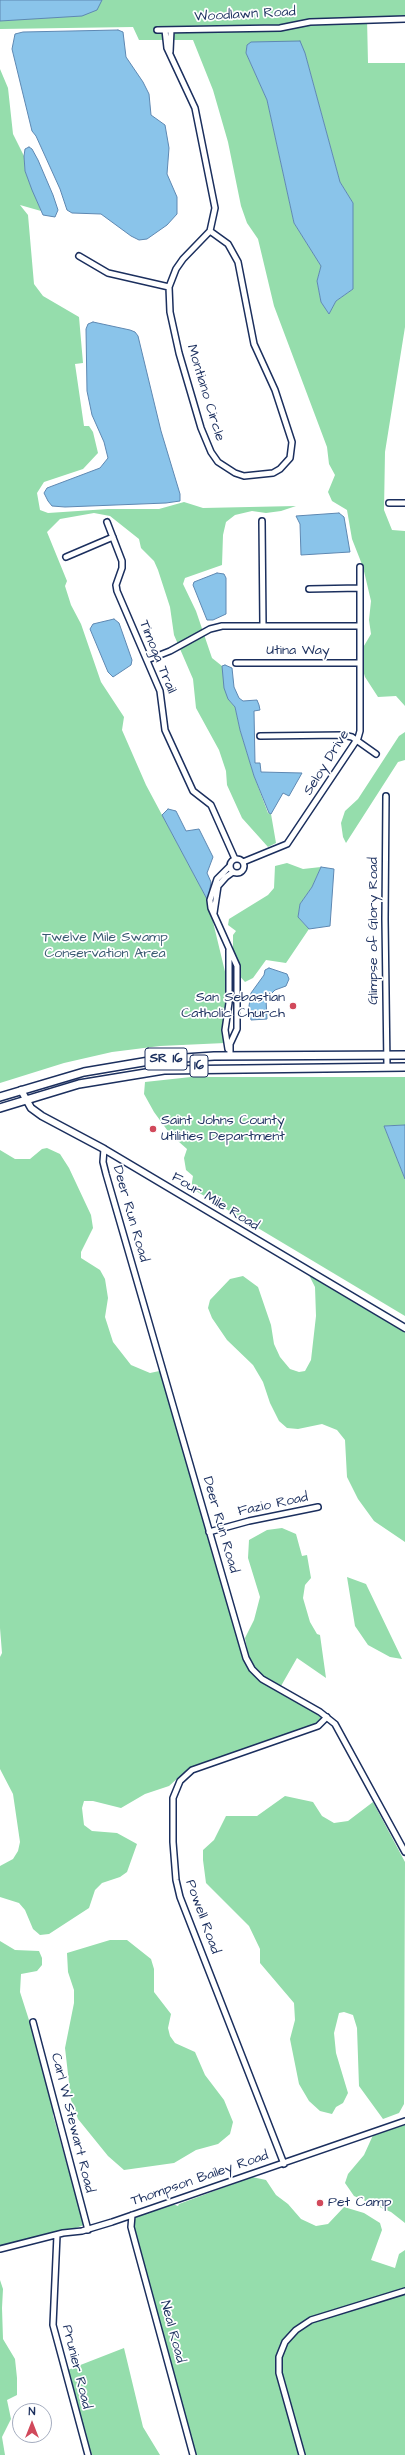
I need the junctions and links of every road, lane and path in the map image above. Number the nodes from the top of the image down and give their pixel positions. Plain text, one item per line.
1 (405, 19) edge
2 (157, 30) dead end
3 (168, 30) junction
4 (210, 231) junction
5 (79, 256) dead end
6 (169, 287) junction
7 (405, 502) edge
8 (389, 503) dead end
9 (262, 521) dead end
10 (107, 522) dead end
11 (113, 538) junction
12 (66, 558) dead end
13 (360, 567) dead end
14 (360, 588) junction
15 (309, 589) dead end
16 (262, 626) junction
17 (360, 626) junction
18 (147, 660) junction
19 (360, 662) junction
20 (236, 663) dead end
21 (260, 736) dead end
22 (357, 741) junction
23 (376, 754) dead end
24 (386, 796) dead end
25 (234, 859) junction
26 (243, 862) junction
27 (230, 866) junction
28 (233, 872) junction
29 (214, 916) junction
30 (229, 948) junction
31 (226, 1021) junction
32 (238, 1023) junction
33 (386, 1055) junction
34 (405, 1055) edge
35 (230, 1056) junction
36 (387, 1067) junction
37 (405, 1067) edge
38 (164, 1070) junction
39 (21, 1090) junction
40 (0, 1097) edge
41 (26, 1100) junction
42 (0, 1108) edge
43 (104, 1149) junction
44 (405, 1328) edge
45 (318, 1507) dead end
46 (209, 1532) junction
47 (327, 1717) junction
48 (405, 1852) edge
49 (33, 2022) dead end
50 (405, 2122) edge
51 (284, 2164) junction
52 (132, 2215) junction
53 (88, 2230) junction
54 (57, 2235) junction
55 (0, 2249) edge
56 (405, 2292) edge
57 (88, 2455) edge
58 (193, 2455) edge
59 (302, 2455) edge

1 - 3 street, Woodlawn Road
2 - 3 street, Woodlawn Road
3 - 4 street
4 - 6 street, Montiano Circle
4 - 6 street, Montiano Circle
5 - 6 street
7 - 8 street
9 - 16 street
10 - 11 street, Timoga Trail
11 - 12 street
11 - 18 street, Timoga Trail
13 - 14 street, Seloy Drive
14 - 15 street
14 - 17 street, Seloy Drive
16 - 17 street
16 - 18 street
17 - 19 street, Seloy Drive
18 - 25 street, Timoga Trail
19 - 20 street, Utina Way
19 - 22 street, Seloy Drive
21 - 22 street
22 - 23 street
22 - 26 street, Seloy Drive
24 - 33 street, Glimpse of Glory Road
25 - 26 street
25 - 27 street
26 - 28 street, Seloy Drive
27 - 28 street
27 - 29 street
28 - 29 street, Seloy Drive
29 - 30 street
30 - 31 street
30 - 32 street
31 - 32 street
31 - 35 street
32 - 35 street
33 - 34 highway, SR 16
33 - 35 highway, SR 16
33 - 36 street, Glimpse of Glory Road
35 - 38 highway, 16
35 - 39 highway, SR 16
36 - 37 highway, SR 16
36 - 38 highway, SR 16
38 - 41 highway, SR 16
39 - 40 highway, SR 16
39 - 41 main road, Four Mile Road
41 - 42 highway, SR 16
41 - 43 main road, Four Mile Road
43 - 44 main road, Four Mile Road
43 - 46 street, Deer Run Road
45 - 46 street, Fazio Road
46 - 47 street, Deer Run Road
47 - 48 street, Deer Run Road
47 - 51 street, Powell Road
49 - 53 street, Carl W Stewart Road
50 - 51 street, Thompson Bailey Road
51 - 52 street, Thompson Bailey Road
52 - 53 street, Thompson Bailey Road
52 - 58 street, Neal Road
53 - 54 street, Thompson Bailey Road
54 - 55 street, Thompson Bailey Road
54 - 57 street, Prunier Road
56 - 59 street

